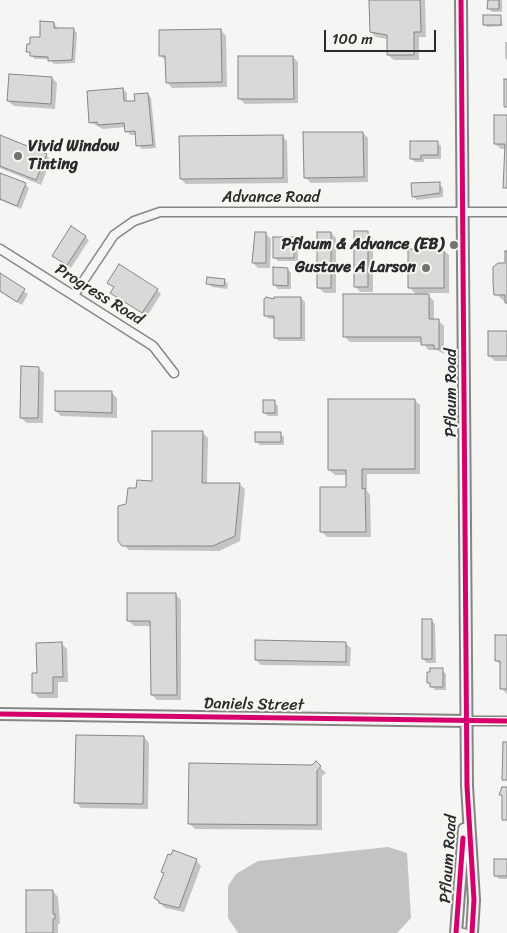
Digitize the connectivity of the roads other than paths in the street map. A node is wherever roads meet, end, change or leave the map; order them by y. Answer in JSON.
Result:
{"nodes":[{"id":1,"x":461,"y":0,"type":"edge"},
{"id":2,"x":463,"y":212,"type":"junction"},
{"id":3,"x":507,"y":212,"type":"edge"},
{"id":4,"x":0,"y":249,"type":"edge"},
{"id":5,"x":74,"y":295,"type":"junction"},
{"id":6,"x":174,"y":373,"type":"dead end"},
{"id":7,"x":0,"y":714,"type":"edge"},
{"id":8,"x":467,"y":721,"type":"junction"},
{"id":9,"x":507,"y":721,"type":"edge"},
{"id":10,"x":467,"y":786,"type":"junction"},
{"id":11,"x":456,"y":933,"type":"edge"},
{"id":12,"x":464,"y":933,"type":"edge"},
{"id":13,"x":472,"y":933,"type":"edge"}],
"edges":[{"from":1,"to":2,"type":"street","name":"Pflaum Road"},
{"from":2,"to":3,"type":"street","name":"Advance Road"},
{"from":2,"to":5,"type":"street","name":"Advance Road"},
{"from":2,"to":8,"type":"street","name":"Pflaum Road"},
{"from":4,"to":5,"type":"street","name":"Progress Road"},
{"from":5,"to":6,"type":"street","name":"Progress Road"},
{"from":7,"to":8,"type":"street","name":"Daniels Street"},
{"from":8,"to":9,"type":"street","name":"Daniels Street"},
{"from":8,"to":10,"type":"street","name":"Pflaum Road"},
{"from":10,"to":11,"type":"street","name":"Pflaum Road"},
{"from":10,"to":13,"type":"street","name":"Pflaum Road"},
{"from":11,"to":12,"type":"street"}]}
